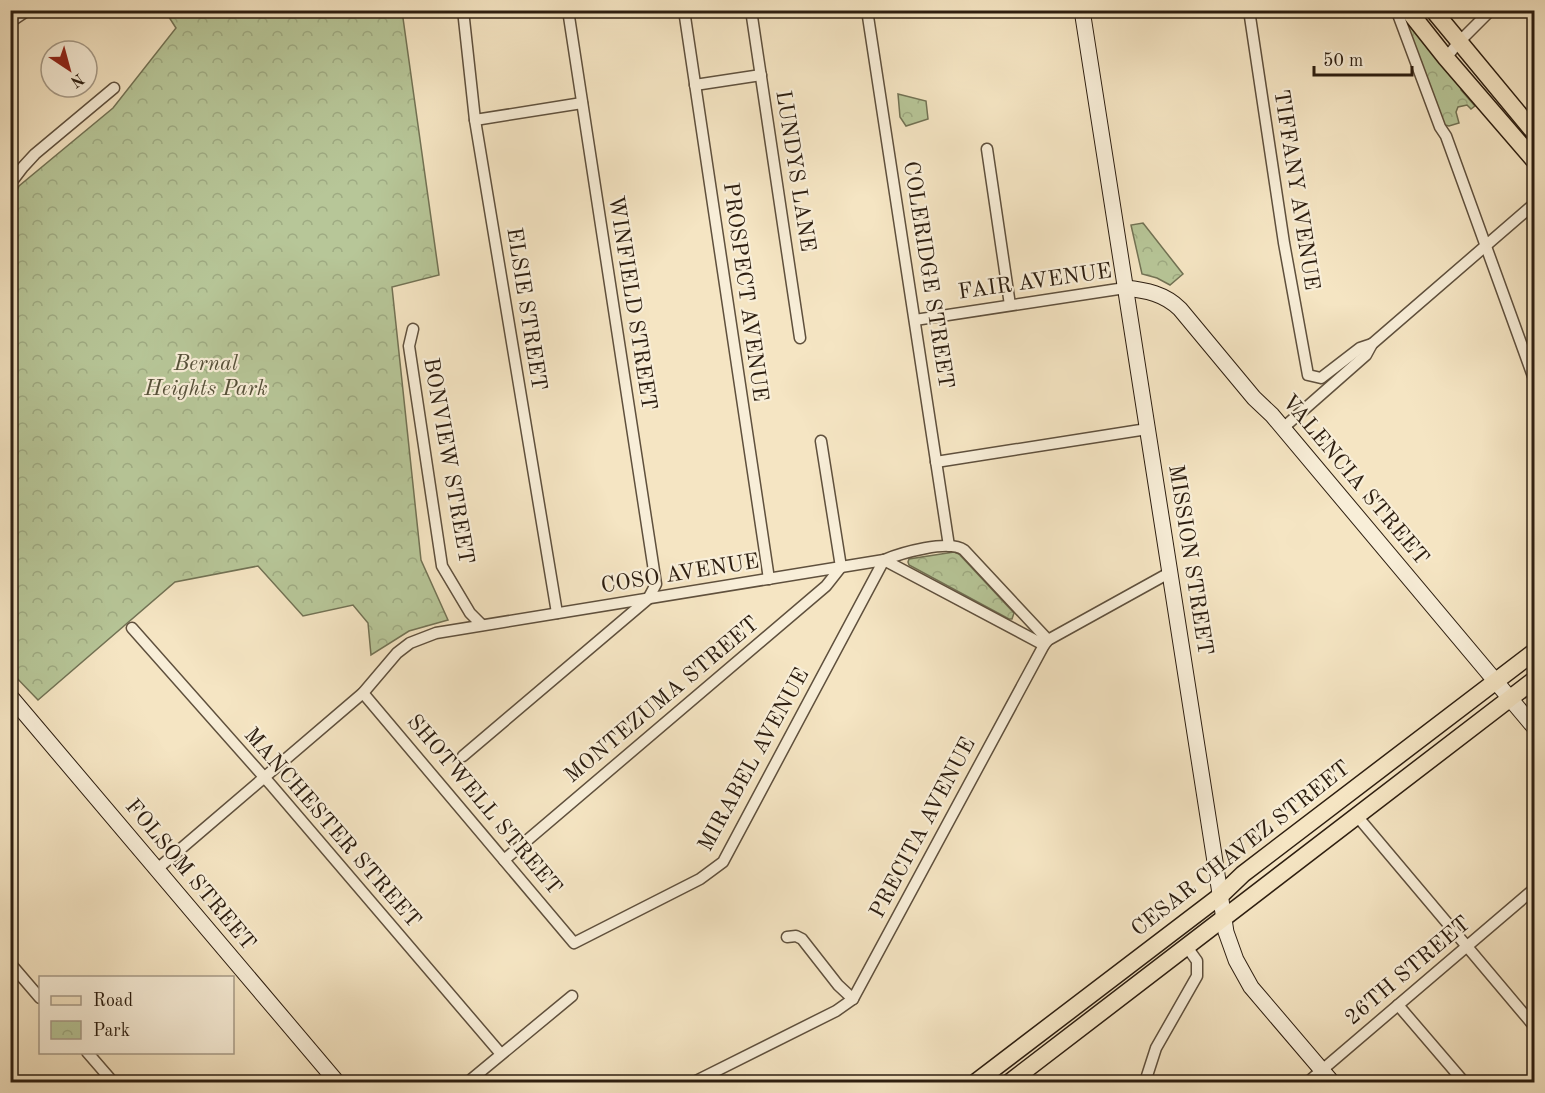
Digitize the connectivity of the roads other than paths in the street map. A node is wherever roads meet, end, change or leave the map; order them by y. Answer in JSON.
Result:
{"nodes":[{"id":1,"x":463,"y":10,"type":"edge"},
{"id":2,"x":568,"y":10,"type":"edge"},
{"id":3,"x":684,"y":10,"type":"edge"},
{"id":4,"x":751,"y":10,"type":"edge"},
{"id":5,"x":867,"y":10,"type":"edge"},
{"id":6,"x":1082,"y":10,"type":"edge"},
{"id":7,"x":1249,"y":10,"type":"edge"},
{"id":8,"x":1433,"y":10,"type":"edge"},
{"id":9,"x":1491,"y":10,"type":"edge"},
{"id":10,"x":27,"y":11,"type":"edge"},
{"id":11,"x":1404,"y":14,"type":"edge"},
{"id":12,"x":10,"y":22,"type":"edge"},
{"id":13,"x":1458,"y":43,"type":"junction"},
{"id":14,"x":1446,"y":58,"type":"junction"},
{"id":15,"x":761,"y":75,"type":"junction"},
{"id":16,"x":695,"y":85,"type":"junction"},
{"id":17,"x":114,"y":88,"type":"dead end"},
{"id":18,"x":582,"y":103,"type":"junction"},
{"id":19,"x":475,"y":120,"type":"junction"},
{"id":20,"x":1534,"y":132,"type":"edge"},
{"id":21,"x":987,"y":149,"type":"dead end"},
{"id":22,"x":1534,"y":160,"type":"edge"},
{"id":23,"x":11,"y":182,"type":"edge"},
{"id":24,"x":1534,"y":204,"type":"edge"},
{"id":25,"x":1486,"y":245,"type":"junction"},
{"id":26,"x":1125,"y":288,"type":"junction"},
{"id":27,"x":1010,"y":305,"type":"junction"},
{"id":28,"x":915,"y":320,"type":"junction"},
{"id":29,"x":413,"y":329,"type":"dead end"},
{"id":30,"x":800,"y":338,"type":"dead end"},
{"id":31,"x":1372,"y":344,"type":"junction"},
{"id":32,"x":1534,"y":379,"type":"edge"},
{"id":33,"x":1283,"y":428,"type":"junction"},
{"id":34,"x":1147,"y":429,"type":"junction"},
{"id":35,"x":821,"y":441,"type":"dead end"},
{"id":36,"x":936,"y":462,"type":"junction"},
{"id":37,"x":949,"y":546,"type":"junction"},
{"id":38,"x":884,"y":560,"type":"junction"},
{"id":39,"x":841,"y":567,"type":"junction"},
{"id":40,"x":1170,"y":573,"type":"junction"},
{"id":41,"x":769,"y":579,"type":"junction"},
{"id":42,"x":648,"y":599,"type":"junction"},
{"id":43,"x":557,"y":613,"type":"junction"},
{"id":44,"x":482,"y":625,"type":"junction"},
{"id":45,"x":132,"y":628,"type":"dead end"},
{"id":46,"x":1046,"y":643,"type":"junction"},
{"id":47,"x":1534,"y":652,"type":"edge"},
{"id":48,"x":1534,"y":680,"type":"edge"},
{"id":49,"x":1495,"y":681,"type":"junction"},
{"id":50,"x":363,"y":693,"type":"junction"},
{"id":51,"x":1510,"y":699,"type":"junction"},
{"id":52,"x":13,"y":704,"type":"edge"},
{"id":53,"x":1534,"y":727,"type":"edge"},
{"id":54,"x":463,"y":756,"type":"dead end"},
{"id":55,"x":264,"y":777,"type":"junction"},
{"id":56,"x":1357,"y":816,"type":"junction"},
{"id":57,"x":504,"y":860,"type":"junction"},
{"id":58,"x":156,"y":870,"type":"junction"},
{"id":59,"x":1534,"y":889,"type":"edge"},
{"id":60,"x":1220,"y":896,"type":"junction"},
{"id":61,"x":1223,"y":919,"type":"junction"},
{"id":62,"x":787,"y":937,"type":"dead end"},
{"id":63,"x":574,"y":943,"type":"joint"},
{"id":64,"x":1468,"y":946,"type":"junction"},
{"id":65,"x":1187,"y":947,"type":"junction"},
{"id":66,"x":10,"y":963,"type":"edge"},
{"id":67,"x":572,"y":996,"type":"dead end"},
{"id":68,"x":39,"y":997,"type":"edge"},
{"id":69,"x":853,"y":999,"type":"junction"},
{"id":70,"x":1398,"y":1005,"type":"junction"},
{"id":71,"x":1534,"y":1026,"type":"edge"},
{"id":72,"x":88,"y":1054,"type":"edge"},
{"id":73,"x":501,"y":1054,"type":"junction"},
{"id":74,"x":1321,"y":1070,"type":"junction"},
{"id":75,"x":112,"y":1083,"type":"edge"},
{"id":76,"x":337,"y":1083,"type":"edge"},
{"id":77,"x":468,"y":1083,"type":"edge"},
{"id":78,"x":694,"y":1083,"type":"edge"},
{"id":79,"x":976,"y":1083,"type":"edge"},
{"id":80,"x":1010,"y":1083,"type":"edge"},
{"id":81,"x":1145,"y":1083,"type":"edge"},
{"id":82,"x":1308,"y":1083,"type":"edge"},
{"id":83,"x":1332,"y":1083,"type":"edge"},
{"id":84,"x":1464,"y":1083,"type":"edge"}],
"edges":[{"from":1,"to":19,"type":"street","name":"ELSIE STREET"},
{"from":2,"to":18,"type":"street","name":"WINFIELD STREET"},
{"from":3,"to":16,"type":"street","name":"PROSPECT AVENUE"},
{"from":4,"to":15,"type":"street","name":"LUNDYS LANE"},
{"from":5,"to":28,"type":"street","name":"COLERIDGE STREET"},
{"from":6,"to":26,"type":"main road","name":"MISSION STREET"},
{"from":7,"to":31,"type":"street","name":"TIFFANY AVENUE"},
{"from":8,"to":13,"type":"main road"},
{"from":9,"to":13,"type":"street"},
{"from":10,"to":12,"type":"street"},
{"from":11,"to":14,"type":"main road"},
{"from":11,"to":25,"type":"street"},
{"from":13,"to":14,"type":"street"},
{"from":13,"to":20,"type":"main road"},
{"from":14,"to":22,"type":"main road"},
{"from":15,"to":16,"type":"street"},
{"from":15,"to":30,"type":"street","name":"LUNDYS LANE"},
{"from":16,"to":41,"type":"street","name":"PROSPECT AVENUE"},
{"from":17,"to":23,"type":"street"},
{"from":18,"to":19,"type":"street"},
{"from":18,"to":42,"type":"street","name":"WINFIELD STREET"},
{"from":19,"to":43,"type":"street","name":"ELSIE STREET"},
{"from":21,"to":27,"type":"street"},
{"from":24,"to":25,"type":"street"},
{"from":25,"to":31,"type":"street"},
{"from":25,"to":32,"type":"street"},
{"from":26,"to":27,"type":"street","name":"FAIR AVENUE"},
{"from":26,"to":33,"type":"main road","name":"VALENCIA STREET"},
{"from":26,"to":34,"type":"main road","name":"MISSION STREET"},
{"from":27,"to":28,"type":"street","name":"FAIR AVENUE"},
{"from":28,"to":36,"type":"street","name":"COLERIDGE STREET"},
{"from":29,"to":44,"type":"street","name":"BONVIEW STREET"},
{"from":31,"to":33,"type":"street"},
{"from":33,"to":49,"type":"main road","name":"VALENCIA STREET"},
{"from":34,"to":36,"type":"street"},
{"from":34,"to":40,"type":"main road","name":"MISSION STREET"},
{"from":35,"to":39,"type":"street"},
{"from":36,"to":37,"type":"street","name":"COLERIDGE STREET"},
{"from":37,"to":38,"type":"street","name":"COSO AVENUE"},
{"from":37,"to":46,"type":"street"},
{"from":38,"to":39,"type":"street","name":"COSO AVENUE"},
{"from":38,"to":46,"type":"street"},
{"from":38,"to":63,"type":"street","name":"MIRABEL AVENUE"},
{"from":39,"to":41,"type":"street","name":"COSO AVENUE"},
{"from":39,"to":57,"type":"street","name":"MONTEZUMA STREET"},
{"from":40,"to":46,"type":"street"},
{"from":40,"to":60,"type":"main road","name":"MISSION STREET"},
{"from":41,"to":42,"type":"street","name":"COSO AVENUE"},
{"from":42,"to":43,"type":"street","name":"COSO AVENUE"},
{"from":42,"to":54,"type":"street"},
{"from":43,"to":44,"type":"street","name":"COSO AVENUE"},
{"from":44,"to":50,"type":"street","name":"COSO AVENUE"},
{"from":45,"to":55,"type":"street","name":"MANCHESTER STREET"},
{"from":46,"to":69,"type":"street","name":"PRECITA AVENUE"},
{"from":47,"to":49,"type":"main road","name":"CESAR CHAVEZ STREET"},
{"from":48,"to":51,"type":"main road","name":"CESAR CHAVEZ STREET"},
{"from":49,"to":51,"type":"main road","name":"VALENCIA STREET"},
{"from":49,"to":60,"type":"main road","name":"CESAR CHAVEZ STREET"},
{"from":50,"to":55,"type":"street","name":"COSO AVENUE"},
{"from":50,"to":57,"type":"street","name":"SHOTWELL STREET"},
{"from":51,"to":53,"type":"main road","name":"VALENCIA STREET"},
{"from":51,"to":56,"type":"main road","name":"CESAR CHAVEZ STREET"},
{"from":52,"to":58,"type":"main road","name":"FOLSOM STREET"},
{"from":55,"to":58,"type":"street","name":"COSO AVENUE"},
{"from":55,"to":73,"type":"street","name":"MANCHESTER STREET"},
{"from":56,"to":61,"type":"main road","name":"CESAR CHAVEZ STREET"},
{"from":56,"to":64,"type":"street"},
{"from":57,"to":63,"type":"street","name":"SHOTWELL STREET"},
{"from":58,"to":76,"type":"main road","name":"FOLSOM STREET"},
{"from":59,"to":64,"type":"street","name":"26TH STREET"},
{"from":60,"to":61,"type":"main road","name":"MISSION STREET"},
{"from":60,"to":79,"type":"main road","name":"CESAR CHAVEZ STREET"},
{"from":61,"to":65,"type":"main road","name":"CESAR CHAVEZ STREET"},
{"from":61,"to":74,"type":"main road","name":"MISSION STREET"},
{"from":62,"to":69,"type":"street"},
{"from":64,"to":70,"type":"street","name":"26TH STREET"},
{"from":64,"to":71,"type":"street"},
{"from":65,"to":80,"type":"main road","name":"CESAR CHAVEZ STREET"},
{"from":65,"to":81,"type":"street"},
{"from":66,"to":68,"type":"street"},
{"from":67,"to":73,"type":"street"},
{"from":69,"to":78,"type":"street","name":"PRECITA AVENUE"},
{"from":70,"to":74,"type":"street","name":"26TH STREET"},
{"from":70,"to":84,"type":"street"},
{"from":72,"to":75,"type":"street"},
{"from":73,"to":77,"type":"street"},
{"from":74,"to":82,"type":"street","name":"26TH STREET"},
{"from":74,"to":83,"type":"main road","name":"MISSION STREET"}]}
